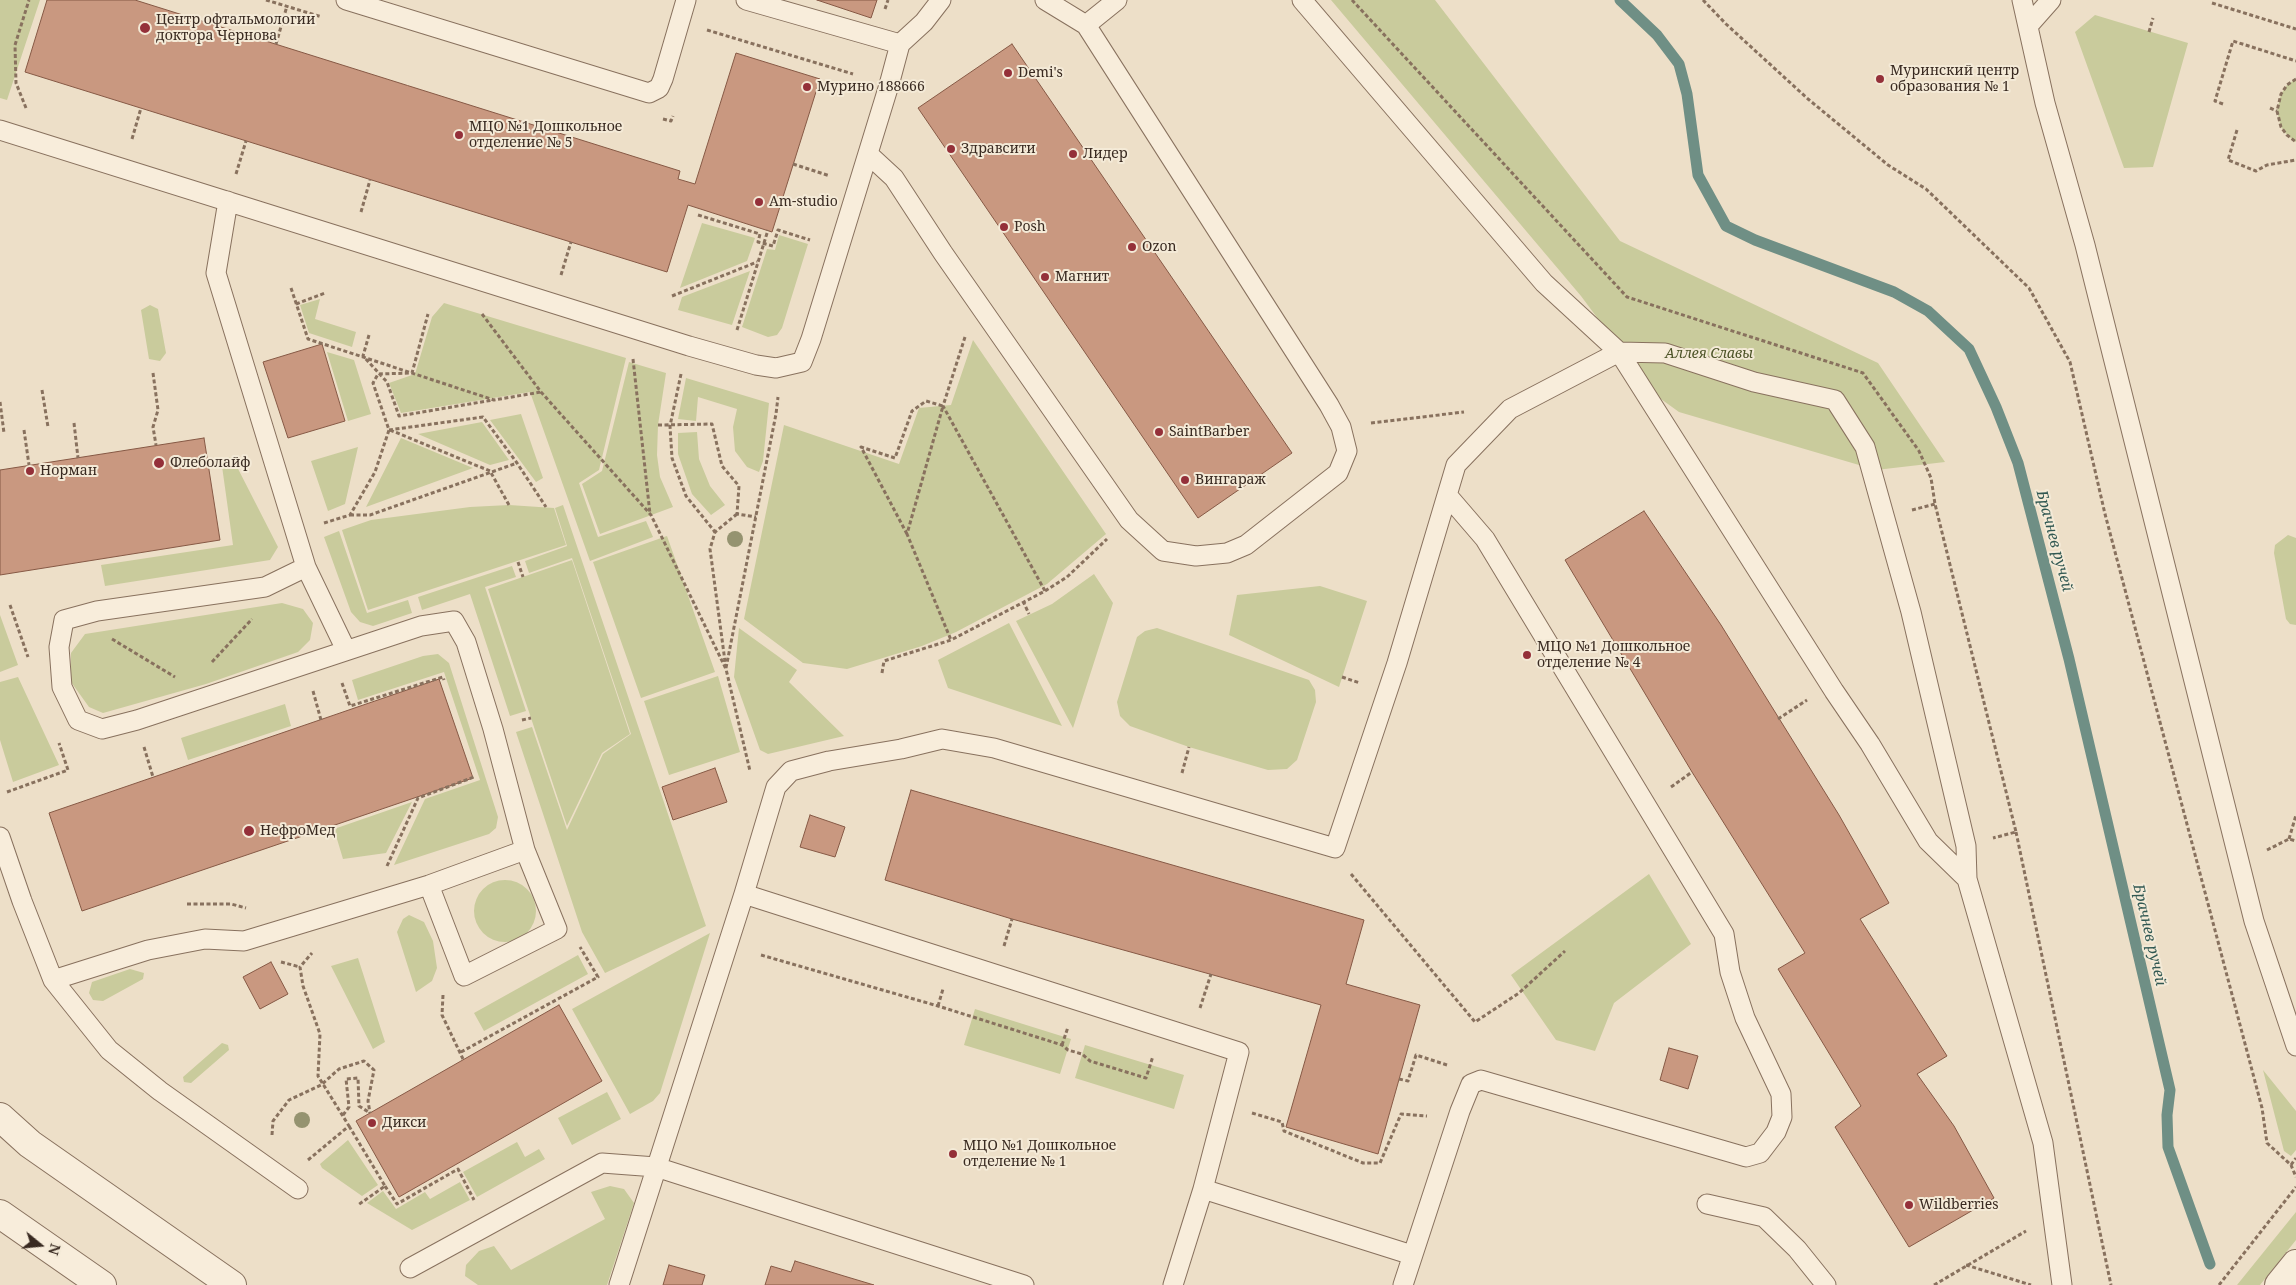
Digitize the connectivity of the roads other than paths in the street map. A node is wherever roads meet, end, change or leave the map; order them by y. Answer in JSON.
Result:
{"nodes":[{"id":1,"x":346,"y":0,"type":"edge"},
{"id":2,"x":686,"y":0,"type":"edge"},
{"id":3,"x":746,"y":0,"type":"edge"},
{"id":4,"x":941,"y":0,"type":"edge"},
{"id":5,"x":1044,"y":0,"type":"edge"},
{"id":6,"x":1117,"y":0,"type":"edge"},
{"id":7,"x":1302,"y":0,"type":"edge"},
{"id":8,"x":2022,"y":0,"type":"edge"},
{"id":9,"x":2051,"y":0,"type":"edge"},
{"id":10,"x":1086,"y":25,"type":"junction"},
{"id":11,"x":2028,"y":26,"type":"junction"},
{"id":12,"x":900,"y":44,"type":"junction"},
{"id":13,"x":0,"y":130,"type":"edge"},
{"id":14,"x":868,"y":154,"type":"junction"},
{"id":15,"x":228,"y":201,"type":"junction"},
{"id":16,"x":1619,"y":352,"type":"junction"},
{"id":17,"x":1448,"y":496,"type":"junction"},
{"id":18,"x":306,"y":567,"type":"junction"},
{"id":19,"x":346,"y":650,"type":"junction"},
{"id":20,"x":0,"y":837,"type":"edge"},
{"id":21,"x":525,"y":850,"type":"junction"},
{"id":22,"x":1967,"y":879,"type":"junction"},
{"id":23,"x":429,"y":885,"type":"junction"},
{"id":24,"x":744,"y":894,"type":"junction"},
{"id":25,"x":53,"y":980,"type":"junction"},
{"id":26,"x":2296,"y":1046,"type":"edge"},
{"id":27,"x":0,"y":1117,"type":"edge"},
{"id":28,"x":656,"y":1167,"type":"junction"},
{"id":29,"x":1202,"y":1188,"type":"junction"},
{"id":30,"x":298,"y":1189,"type":"dead end"},
{"id":31,"x":1706,"y":1204,"type":"dead end"},
{"id":32,"x":0,"y":1214,"type":"edge"},
{"id":33,"x":1412,"y":1255,"type":"junction"},
{"id":34,"x":2296,"y":1264,"type":"edge"},
{"id":35,"x":410,"y":1268,"type":"dead end"},
{"id":36,"x":102,"y":1285,"type":"edge"},
{"id":37,"x":232,"y":1285,"type":"edge"},
{"id":38,"x":619,"y":1285,"type":"edge"},
{"id":39,"x":1024,"y":1285,"type":"edge"},
{"id":40,"x":1173,"y":1285,"type":"edge"},
{"id":41,"x":1403,"y":1285,"type":"edge"},
{"id":42,"x":1826,"y":1285,"type":"edge"},
{"id":43,"x":2062,"y":1285,"type":"edge"},
{"id":44,"x":2279,"y":1285,"type":"edge"}],
"edges":[{"from":1,"to":2,"type":"lane"},
{"from":3,"to":12,"type":"lane"},
{"from":4,"to":12,"type":"lane"},
{"from":5,"to":10,"type":"lane"},
{"from":6,"to":10,"type":"lane"},
{"from":7,"to":16,"type":"lane"},
{"from":8,"to":11,"type":"lane"},
{"from":9,"to":11,"type":"lane"},
{"from":10,"to":14,"type":"lane"},
{"from":11,"to":26,"type":"lane"},
{"from":12,"to":14,"type":"lane"},
{"from":13,"to":15,"type":"lane"},
{"from":14,"to":15,"type":"lane"},
{"from":15,"to":18,"type":"lane"},
{"from":16,"to":17,"type":"lane"},
{"from":16,"to":22,"type":"lane"},
{"from":16,"to":22,"type":"lane"},
{"from":17,"to":24,"type":"lane"},
{"from":17,"to":33,"type":"lane"},
{"from":18,"to":19,"type":"lane"},
{"from":18,"to":19,"type":"lane"},
{"from":19,"to":21,"type":"lane"},
{"from":20,"to":25,"type":"lane"},
{"from":21,"to":23,"type":"lane"},
{"from":21,"to":23,"type":"lane"},
{"from":22,"to":43,"type":"lane"},
{"from":23,"to":25,"type":"lane"},
{"from":24,"to":28,"type":"lane"},
{"from":24,"to":29,"type":"lane"},
{"from":25,"to":30,"type":"lane"},
{"from":27,"to":37,"type":"street"},
{"from":28,"to":35,"type":"lane"},
{"from":28,"to":38,"type":"lane"},
{"from":28,"to":39,"type":"lane"},
{"from":29,"to":33,"type":"lane"},
{"from":29,"to":40,"type":"lane"},
{"from":31,"to":42,"type":"lane"},
{"from":32,"to":36,"type":"street"},
{"from":33,"to":41,"type":"lane"},
{"from":34,"to":44,"type":"street"}]}
